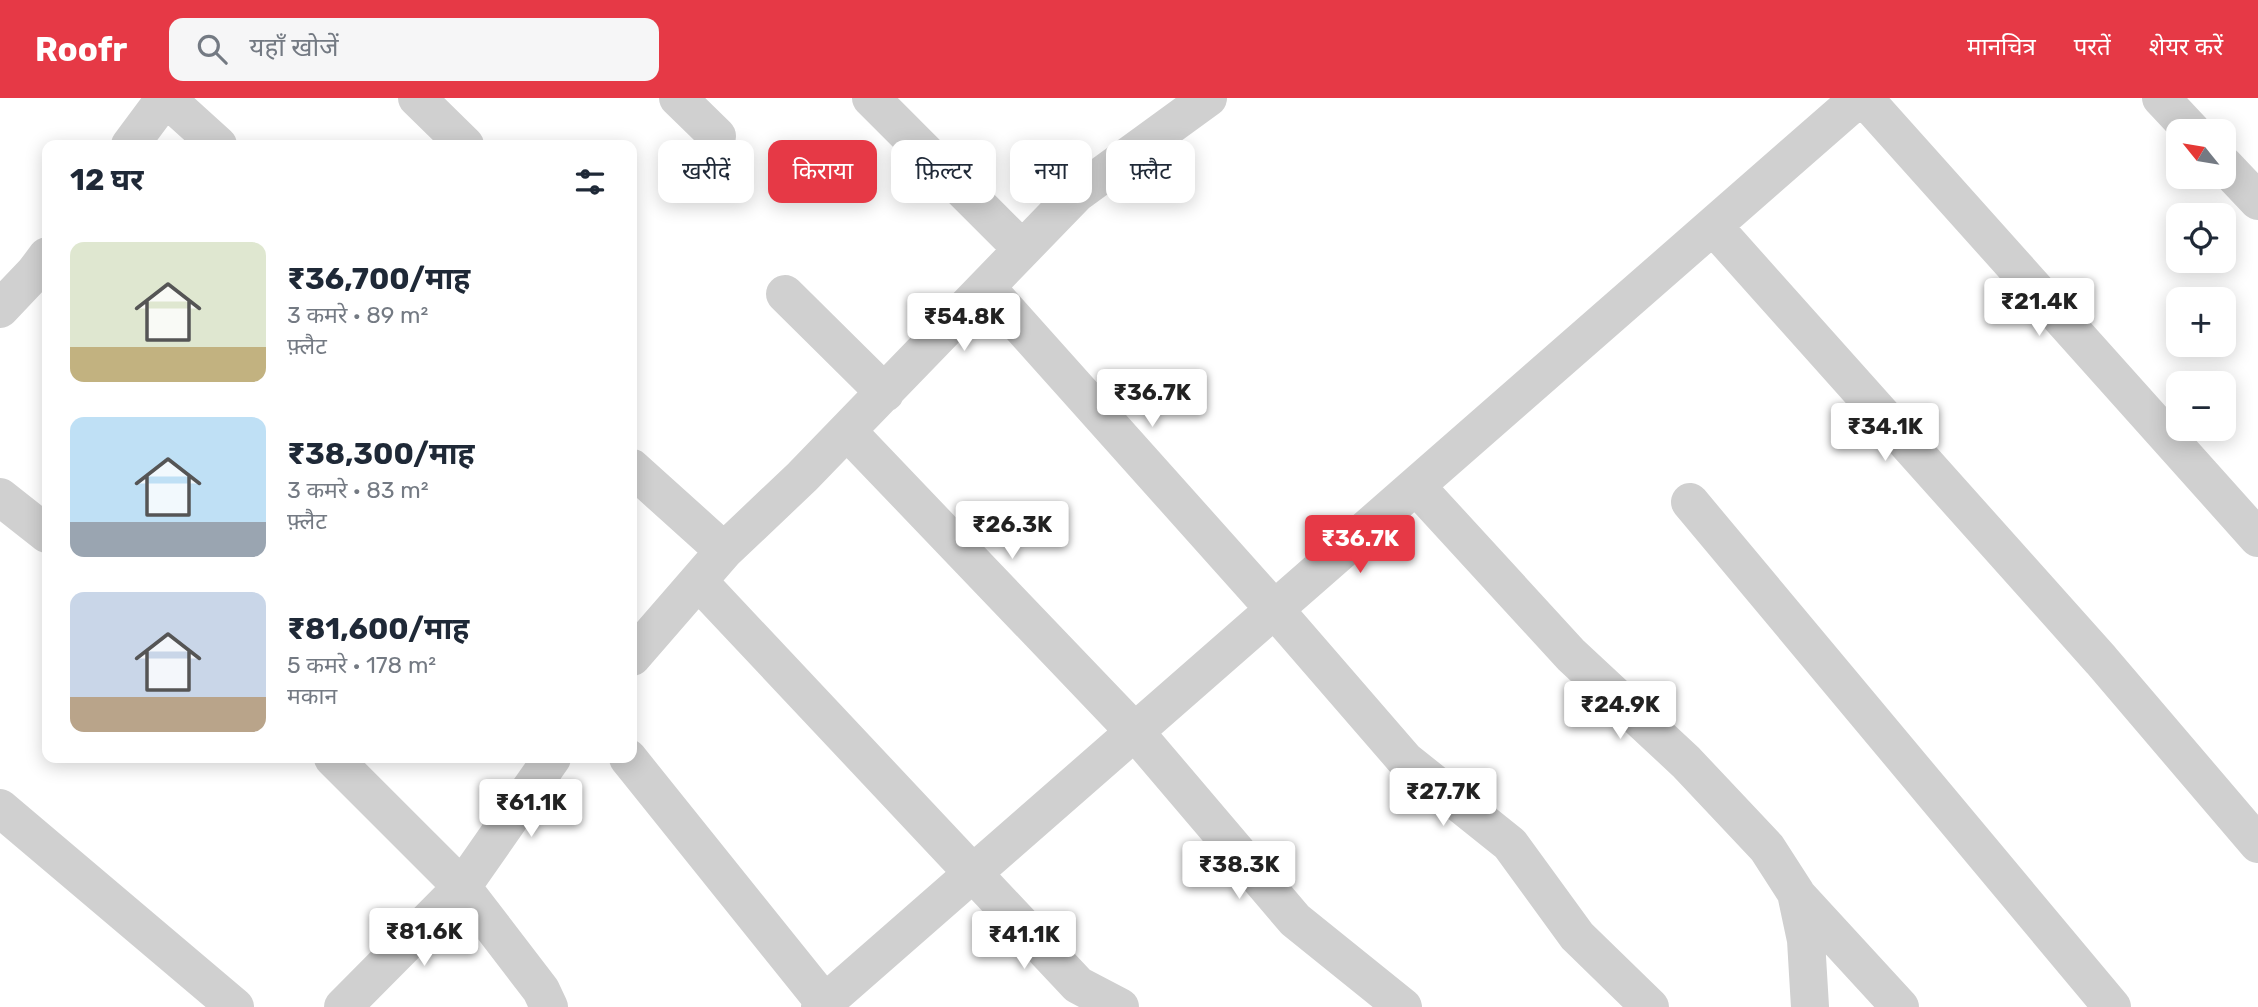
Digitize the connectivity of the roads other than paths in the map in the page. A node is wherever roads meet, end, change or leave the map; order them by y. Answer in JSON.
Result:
{"nodes":[{"id":1,"x":165,"y":98,"type":"edge"},
{"id":2,"x":417,"y":98,"type":"edge"},
{"id":3,"x":678,"y":98,"type":"edge"},
{"id":4,"x":871,"y":98,"type":"edge"},
{"id":5,"x":1862,"y":98,"type":"edge"},
{"id":6,"x":2161,"y":98,"type":"edge"},
{"id":7,"x":1203,"y":99,"type":"edge"},
{"id":8,"x":2181,"y":119,"type":"edge"},
{"id":9,"x":717,"y":135,"type":"dead end"},
{"id":10,"x":134,"y":140,"type":"edge"},
{"id":11,"x":212,"y":140,"type":"edge"},
{"id":12,"x":460,"y":140,"type":"edge"},
{"id":13,"x":2236,"y":178,"type":"edge"},
{"id":14,"x":2258,"y":201,"type":"edge"},
{"id":15,"x":1713,"y":226,"type":"junction"},
{"id":16,"x":1022,"y":249,"type":"junction"},
{"id":17,"x":42,"y":271,"type":"edge"},
{"id":18,"x":986,"y":287,"type":"junction"},
{"id":19,"x":785,"y":294,"type":"dead end"},
{"id":20,"x":0,"y":309,"type":"edge"},
{"id":21,"x":885,"y":393,"type":"junction"},
{"id":22,"x":847,"y":432,"type":"junction"},
{"id":23,"x":637,"y":473,"type":"edge"},
{"id":24,"x":1416,"y":486,"type":"junction"},
{"id":25,"x":0,"y":497,"type":"edge"},
{"id":26,"x":1690,"y":502,"type":"dead end"},
{"id":27,"x":42,"y":530,"type":"edge"},
{"id":28,"x":2258,"y":538,"type":"edge"},
{"id":29,"x":724,"y":551,"type":"junction"},
{"id":30,"x":699,"y":582,"type":"junction"},
{"id":31,"x":1275,"y":610,"type":"junction"},
{"id":32,"x":637,"y":651,"type":"edge"},
{"id":33,"x":1135,"y":732,"type":"junction"},
{"id":34,"x":338,"y":763,"type":"edge"},
{"id":35,"x":549,"y":763,"type":"edge"},
{"id":36,"x":632,"y":763,"type":"edge"},
{"id":37,"x":0,"y":808,"type":"edge"},
{"id":38,"x":2258,"y":844,"type":"edge"},
{"id":39,"x":973,"y":874,"type":"junction"},
{"id":40,"x":462,"y":887,"type":"junction"},
{"id":41,"x":1796,"y":893,"type":"junction"},
{"id":42,"x":824,"y":1006,"type":"edge"},
{"id":43,"x":235,"y":1007,"type":"edge"},
{"id":44,"x":343,"y":1007,"type":"edge"},
{"id":45,"x":549,"y":1007,"type":"edge"},
{"id":46,"x":1120,"y":1007,"type":"edge"},
{"id":47,"x":1404,"y":1007,"type":"edge"},
{"id":48,"x":1650,"y":1007,"type":"edge"},
{"id":49,"x":1810,"y":1007,"type":"edge"},
{"id":50,"x":1900,"y":1007,"type":"edge"},
{"id":51,"x":2112,"y":1007,"type":"edge"}],
"edges":[{"from":1,"to":10,"type":"street"},
{"from":1,"to":11,"type":"street"},
{"from":2,"to":12,"type":"street"},
{"from":3,"to":9,"type":"street"},
{"from":4,"to":16,"type":"street"},
{"from":5,"to":15,"type":"street"},
{"from":5,"to":28,"type":"street"},
{"from":6,"to":8,"type":"street"},
{"from":7,"to":16,"type":"street"},
{"from":13,"to":14,"type":"street"},
{"from":15,"to":24,"type":"street"},
{"from":15,"to":38,"type":"street"},
{"from":16,"to":18,"type":"street"},
{"from":17,"to":20,"type":"street"},
{"from":18,"to":21,"type":"street"},
{"from":18,"to":31,"type":"street"},
{"from":19,"to":21,"type":"street"},
{"from":21,"to":22,"type":"street"},
{"from":22,"to":29,"type":"street"},
{"from":22,"to":33,"type":"street"},
{"from":23,"to":29,"type":"street"},
{"from":24,"to":31,"type":"street"},
{"from":24,"to":41,"type":"street"},
{"from":25,"to":27,"type":"street"},
{"from":26,"to":51,"type":"street"},
{"from":29,"to":30,"type":"street"},
{"from":30,"to":32,"type":"street"},
{"from":30,"to":39,"type":"street"},
{"from":31,"to":33,"type":"street"},
{"from":31,"to":48,"type":"street"},
{"from":33,"to":39,"type":"street"},
{"from":33,"to":47,"type":"street"},
{"from":34,"to":40,"type":"street"},
{"from":35,"to":40,"type":"street"},
{"from":36,"to":42,"type":"street"},
{"from":37,"to":43,"type":"street"},
{"from":39,"to":42,"type":"street"},
{"from":39,"to":46,"type":"street"},
{"from":40,"to":44,"type":"street"},
{"from":40,"to":45,"type":"street"},
{"from":41,"to":49,"type":"street"},
{"from":41,"to":50,"type":"street"}]}
